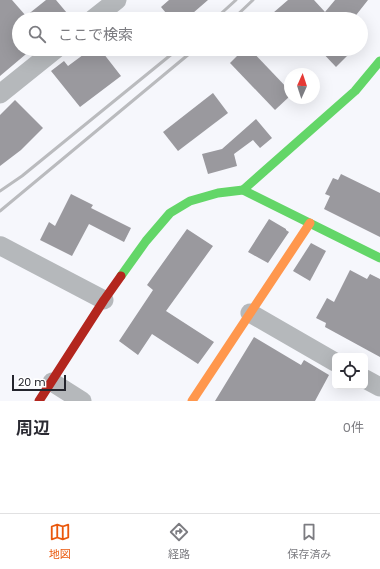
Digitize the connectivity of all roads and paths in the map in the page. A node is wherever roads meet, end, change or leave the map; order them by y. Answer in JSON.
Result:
{"nodes":[{"id":1,"x":117,"y":0,"type":"edge"},
{"id":2,"x":102,"y":12,"type":"edge"},
{"id":3,"x":47,"y":56,"type":"edge"},
{"id":4,"x":380,"y":61,"type":"edge"},
{"id":5,"x":0,"y":94,"type":"edge"},
{"id":6,"x":243,"y":190,"type":"junction"},
{"id":7,"x":310,"y":223,"type":"junction"},
{"id":8,"x":0,"y":247,"type":"edge"},
{"id":9,"x":380,"y":258,"type":"edge"},
{"id":10,"x":104,"y":300,"type":"junction"},
{"id":11,"x":250,"y":313,"type":"junction"},
{"id":12,"x":332,"y":360,"type":"edge"},
{"id":13,"x":368,"y":381,"type":"edge"},
{"id":14,"x":52,"y":382,"type":"junction"},
{"id":15,"x":380,"y":387,"type":"edge"},
{"id":16,"x":39,"y":401,"type":"edge"},
{"id":17,"x":82,"y":401,"type":"edge"},
{"id":18,"x":193,"y":401,"type":"edge"}],
"edges":[{"from":1,"to":2,"type":"street"},
{"from":3,"to":5,"type":"street"},
{"from":4,"to":6,"type":"street"},
{"from":6,"to":7,"type":"street"},
{"from":6,"to":10,"type":"street"},
{"from":7,"to":9,"type":"street"},
{"from":7,"to":11,"type":"street"},
{"from":8,"to":10,"type":"street"},
{"from":10,"to":14,"type":"street"},
{"from":11,"to":12,"type":"street"},
{"from":11,"to":18,"type":"street"},
{"from":13,"to":15,"type":"street"},
{"from":14,"to":16,"type":"street"},
{"from":14,"to":17,"type":"street"}]}
